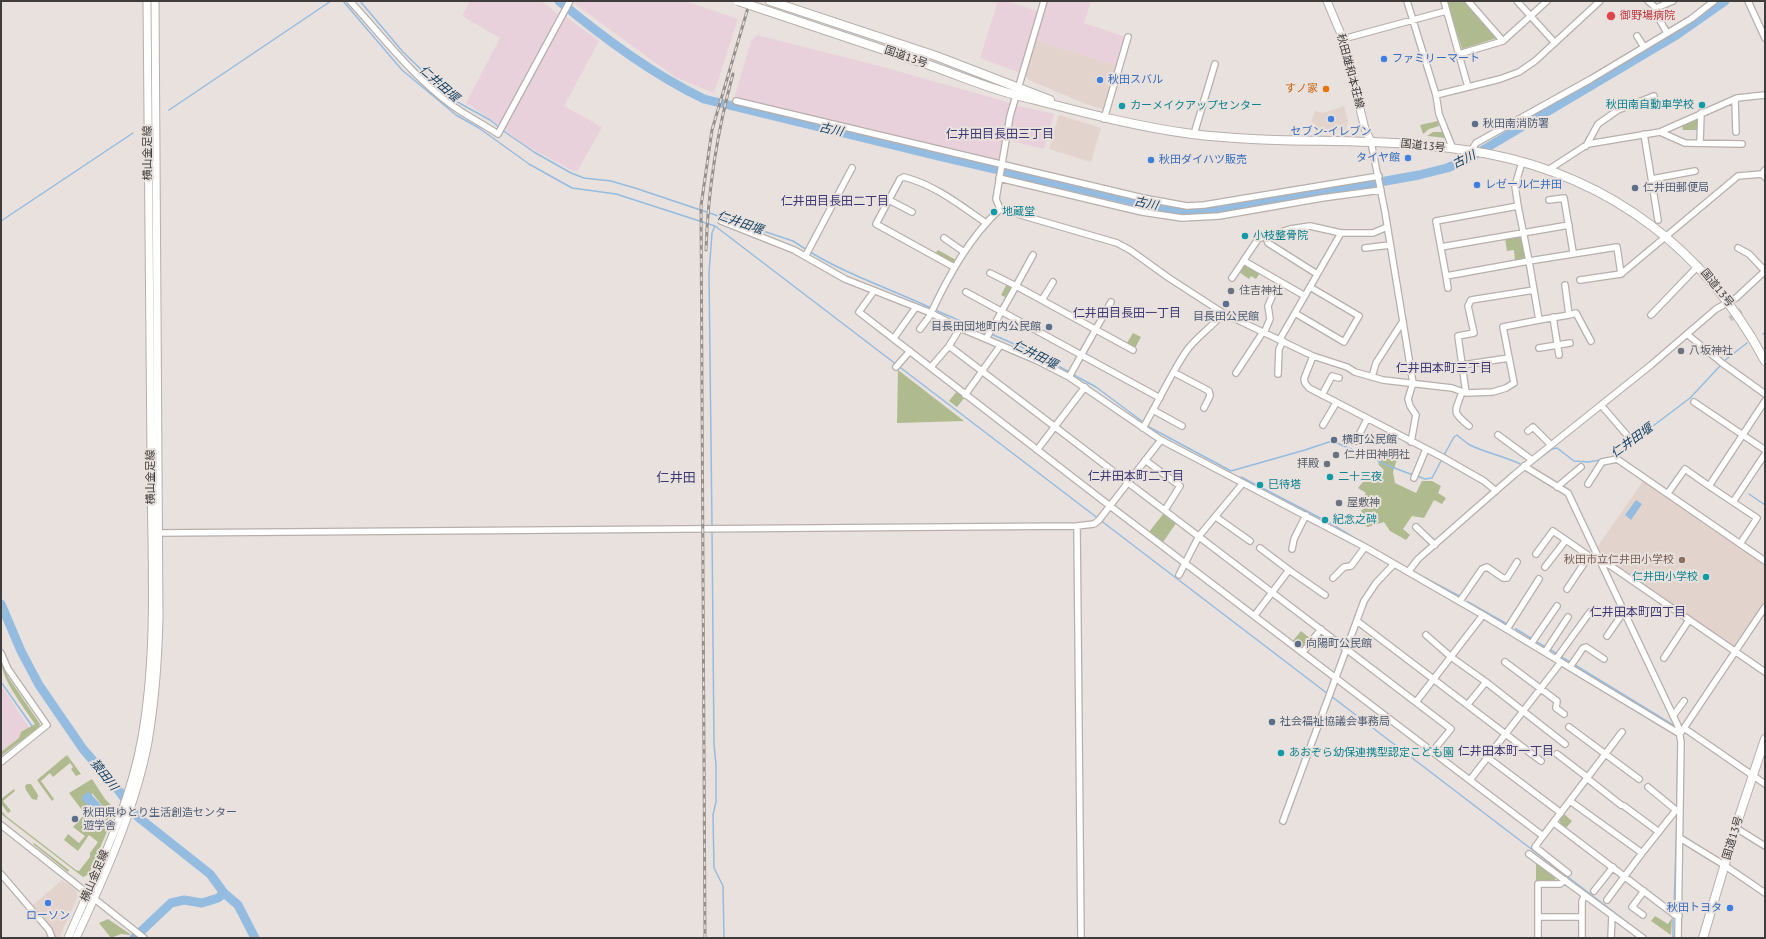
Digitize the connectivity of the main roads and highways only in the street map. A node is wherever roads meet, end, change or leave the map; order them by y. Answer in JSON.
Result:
{"nodes":[{"id":1,"x":147,"y":1,"type":"edge"},
{"id":2,"x":155,"y":1,"type":"edge"},
{"id":3,"x":738,"y":1,"type":"edge"},
{"id":4,"x":770,"y":1,"type":"edge"},
{"id":5,"x":1327,"y":1,"type":"edge"},
{"id":6,"x":1075,"y":110,"type":"junction"},
{"id":7,"x":1371,"y":142,"type":"junction"},
{"id":8,"x":1765,"y":360,"type":"edge"},
{"id":9,"x":1765,"y":739,"type":"edge"},
{"id":10,"x":130,"y":797,"type":"junction"},
{"id":11,"x":91,"y":895,"type":"junction"},
{"id":12,"x":68,"y":938,"type":"edge"},
{"id":13,"x":76,"y":938,"type":"edge"},
{"id":14,"x":1703,"y":938,"type":"edge"}],
"edges":[{"from":1,"to":10,"type":"main road","name":"横山金足線"},
{"from":2,"to":10,"type":"main road","name":"横山金足線"},
{"from":3,"to":6,"type":"highway","name":"国道13号","bridge":true},
{"from":4,"to":6,"type":"highway","name":"国道13号"},
{"from":5,"to":7,"type":"main road","name":"秋田雄和本荘線"},
{"from":6,"to":7,"type":"highway","name":"国道13号"},
{"from":7,"to":8,"type":"highway","name":"国道13号"},
{"from":9,"to":14,"type":"highway","name":"国道13号"},
{"from":10,"to":11,"type":"main road","name":"横山金足線"},
{"from":11,"to":12,"type":"main road","name":"横山金足線"},
{"from":11,"to":13,"type":"main road","name":"横山金足線"}]}
